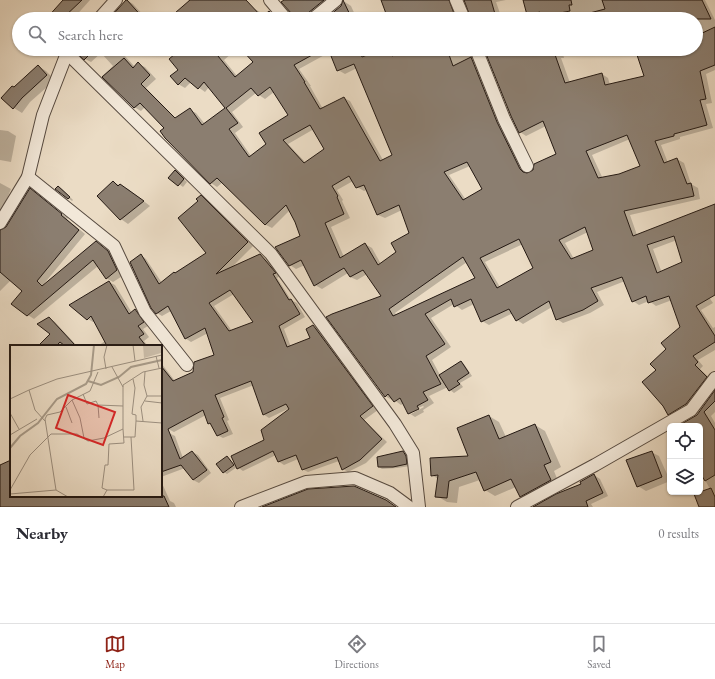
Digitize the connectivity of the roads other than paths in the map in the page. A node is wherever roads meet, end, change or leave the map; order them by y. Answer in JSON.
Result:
{"nodes":[{"id":1,"x":116,"y":0,"type":"edge"},
{"id":2,"x":270,"y":0,"type":"edge"},
{"id":3,"x":336,"y":0,"type":"edge"},
{"id":4,"x":456,"y":0,"type":"edge"},
{"id":5,"x":105,"y":12,"type":"edge"},
{"id":6,"x":280,"y":12,"type":"edge"},
{"id":7,"x":321,"y":12,"type":"edge"},
{"id":8,"x":461,"y":12,"type":"edge"},
{"id":9,"x":67,"y":56,"type":"edge"},
{"id":10,"x":74,"y":56,"type":"edge"},
{"id":11,"x":479,"y":56,"type":"edge"},
{"id":12,"x":527,"y":166,"type":"dead end"},
{"id":13,"x":28,"y":177,"type":"junction"},
{"id":14,"x":0,"y":223,"type":"edge"},
{"id":15,"x":186,"y":365,"type":"dead end"},
{"id":16,"x":715,"y":378,"type":"edge"},
{"id":17,"x":241,"y":507,"type":"edge"},
{"id":18,"x":410,"y":507,"type":"edge"},
{"id":19,"x":419,"y":507,"type":"edge"},
{"id":20,"x":517,"y":507,"type":"edge"}],
"edges":[{"from":1,"to":5,"type":"street"},
{"from":2,"to":6,"type":"street"},
{"from":3,"to":7,"type":"street"},
{"from":4,"to":8,"type":"street"},
{"from":9,"to":13,"type":"street"},
{"from":10,"to":19,"type":"street"},
{"from":11,"to":12,"type":"street"},
{"from":13,"to":14,"type":"street"},
{"from":13,"to":15,"type":"street"},
{"from":16,"to":20,"type":"street"},
{"from":17,"to":18,"type":"street"}]}
